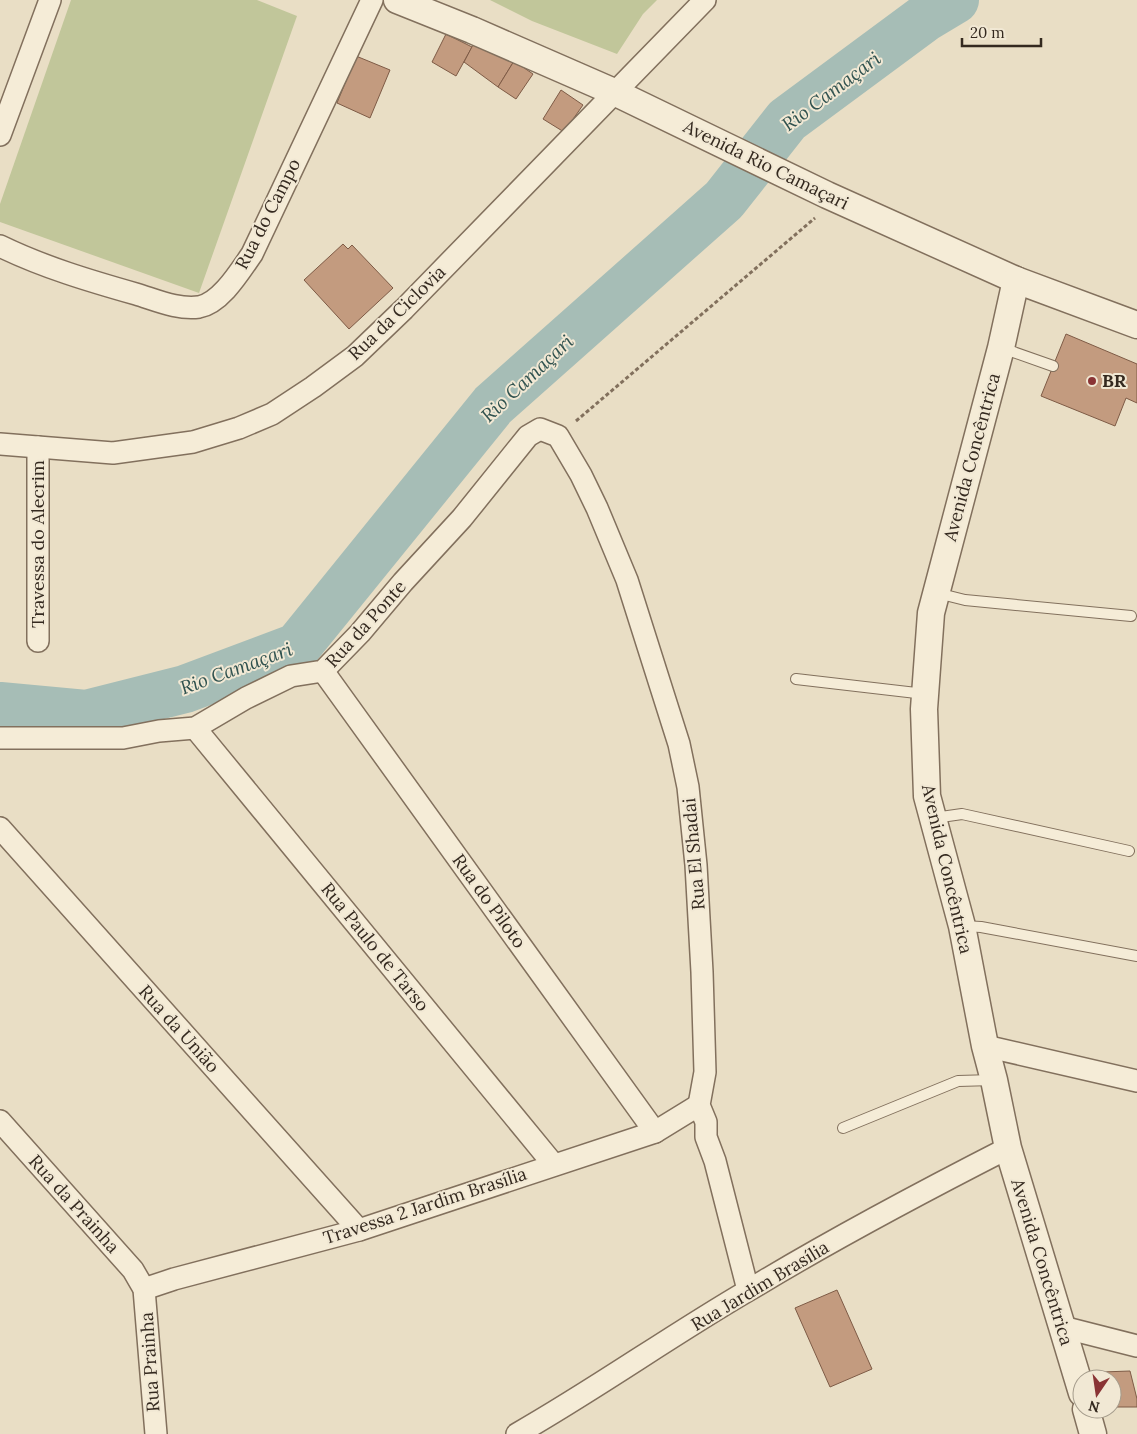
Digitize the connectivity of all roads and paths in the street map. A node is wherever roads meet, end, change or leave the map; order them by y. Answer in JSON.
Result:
{"nodes":[{"id":1,"x":50,"y":0,"type":"edge"},
{"id":2,"x":372,"y":0,"type":"edge"},
{"id":3,"x":398,"y":0,"type":"edge"},
{"id":4,"x":451,"y":0,"type":"edge"},
{"id":5,"x":705,"y":0,"type":"edge"},
{"id":6,"x":472,"y":30,"type":"junction"},
{"id":7,"x":614,"y":92,"type":"junction"},
{"id":8,"x":0,"y":135,"type":"edge"},
{"id":9,"x":832,"y":198,"type":"junction"},
{"id":10,"x":0,"y":246,"type":"edge"},
{"id":11,"x":1016,"y":280,"type":"junction"},
{"id":12,"x":1137,"y":325,"type":"edge"},
{"id":13,"x":1001,"y":348,"type":"junction"},
{"id":14,"x":1053,"y":366,"type":"dead end"},
{"id":15,"x":558,"y":436,"type":"junction"},
{"id":16,"x":0,"y":444,"type":"edge"},
{"id":17,"x":38,"y":447,"type":"junction"},
{"id":18,"x":937,"y":593,"type":"junction"},
{"id":19,"x":1131,"y":616,"type":"dead end"},
{"id":20,"x":38,"y":641,"type":"dead end"},
{"id":21,"x":322,"y":671,"type":"junction"},
{"id":22,"x":796,"y":678,"type":"dead end"},
{"id":23,"x":926,"y":694,"type":"junction"},
{"id":24,"x":196,"y":728,"type":"junction"},
{"id":25,"x":0,"y":738,"type":"edge"},
{"id":26,"x":933,"y":818,"type":"junction"},
{"id":27,"x":0,"y":828,"type":"edge"},
{"id":28,"x":1129,"y":851,"type":"dead end"},
{"id":29,"x":962,"y":926,"type":"junction"},
{"id":30,"x":1137,"y":956,"type":"edge"},
{"id":31,"x":985,"y":1046,"type":"junction"},
{"id":32,"x":994,"y":1080,"type":"junction"},
{"id":33,"x":1137,"y":1081,"type":"edge"},
{"id":34,"x":699,"y":1105,"type":"junction"},
{"id":35,"x":0,"y":1120,"type":"edge"},
{"id":36,"x":843,"y":1128,"type":"dead end"},
{"id":37,"x":655,"y":1132,"type":"junction"},
{"id":38,"x":1008,"y":1148,"type":"junction"},
{"id":39,"x":554,"y":1165,"type":"junction"},
{"id":40,"x":359,"y":1230,"type":"junction"},
{"id":41,"x":144,"y":1289,"type":"junction"},
{"id":42,"x":748,"y":1290,"type":"junction"},
{"id":43,"x":1062,"y":1327,"type":"junction"},
{"id":44,"x":1137,"y":1346,"type":"edge"},
{"id":45,"x":1075,"y":1369,"type":"edge"},
{"id":46,"x":1089,"y":1419,"type":"edge"},
{"id":47,"x":521,"y":1433,"type":"edge"},
{"id":48,"x":156,"y":1434,"type":"edge"},
{"id":49,"x":1093,"y":1434,"type":"edge"}],
"edges":[{"from":1,"to":8,"type":"street"},
{"from":2,"to":10,"type":"street","name":"Rua do Campo"},
{"from":3,"to":6,"type":"street","name":"Avenida Rio Camaçari"},
{"from":4,"to":6,"type":"street"},
{"from":5,"to":7,"type":"street","name":"Rua da Ciclovia"},
{"from":6,"to":7,"type":"street","name":"Avenida Rio Camaçari"},
{"from":7,"to":9,"type":"street","name":"Avenida Rio Camaçari"},
{"from":7,"to":17,"type":"street","name":"Rua da Ciclovia"},
{"from":9,"to":11,"type":"street","name":"Avenida Rio Camaçari"},
{"from":9,"to":15,"type":"path"},
{"from":11,"to":12,"type":"street","name":"Avenida Rio Camaçari"},
{"from":11,"to":13,"type":"street","name":"Avenida Concêntrica"},
{"from":13,"to":14,"type":"lane"},
{"from":13,"to":18,"type":"street","name":"Avenida Concêntrica"},
{"from":15,"to":21,"type":"street","name":"Rua da Ponte"},
{"from":15,"to":34,"type":"street","name":"Rua El Shadai"},
{"from":16,"to":17,"type":"street","name":"Rua da Ciclovia"},
{"from":17,"to":20,"type":"street","name":"Travessa do Alecrim"},
{"from":18,"to":19,"type":"lane"},
{"from":18,"to":23,"type":"street","name":"Avenida Concêntrica"},
{"from":21,"to":24,"type":"street","name":"Rua da Ponte"},
{"from":21,"to":37,"type":"street","name":"Rua do Piloto"},
{"from":22,"to":23,"type":"lane"},
{"from":23,"to":26,"type":"street","name":"Avenida Concêntrica"},
{"from":24,"to":25,"type":"street","name":"Rua da Ponte"},
{"from":24,"to":39,"type":"street","name":"Rua Paulo de Tarso"},
{"from":26,"to":28,"type":"lane"},
{"from":26,"to":29,"type":"street","name":"Avenida Concêntrica"},
{"from":27,"to":40,"type":"street","name":"Rua da União"},
{"from":29,"to":30,"type":"lane"},
{"from":29,"to":31,"type":"street","name":"Avenida Concêntrica"},
{"from":31,"to":32,"type":"street","name":"Avenida Concêntrica"},
{"from":31,"to":33,"type":"street"},
{"from":32,"to":36,"type":"lane"},
{"from":32,"to":38,"type":"street","name":"Avenida Concêntrica"},
{"from":34,"to":37,"type":"street","name":"Travessa 2 Jardim Brasília"},
{"from":34,"to":42,"type":"street","name":"Rua El Shadai"},
{"from":35,"to":41,"type":"street","name":"Rua da Prainha"},
{"from":37,"to":39,"type":"street","name":"Travessa 2 Jardim Brasília"},
{"from":38,"to":42,"type":"street","name":"Rua Jardim Brasília"},
{"from":38,"to":43,"type":"street","name":"Avenida Concêntrica"},
{"from":39,"to":40,"type":"street","name":"Travessa 2 Jardim Brasília"},
{"from":40,"to":41,"type":"street","name":"Travessa 2 Jardim Brasília"},
{"from":41,"to":48,"type":"street","name":"Rua Prainha"},
{"from":42,"to":47,"type":"street","name":"Rua Jardim Brasília"},
{"from":43,"to":44,"type":"street"},
{"from":43,"to":45,"type":"street","name":"Avenida Concêntrica"},
{"from":46,"to":49,"type":"street"}]}
